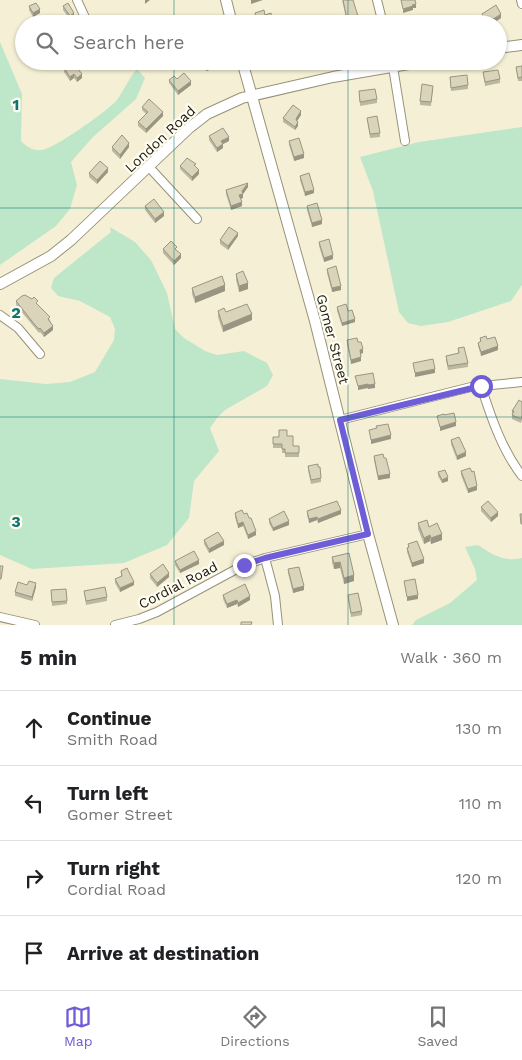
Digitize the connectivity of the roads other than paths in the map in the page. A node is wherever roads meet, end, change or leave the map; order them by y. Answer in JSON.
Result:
{"nodes":[{"id":1,"x":77,"y":0,"type":"edge"},
{"id":2,"x":226,"y":0,"type":"edge"},
{"id":3,"x":377,"y":0,"type":"edge"},
{"id":4,"x":521,"y":0,"type":"edge"},
{"id":5,"x":522,"y":4,"type":"edge"},
{"id":6,"x":84,"y":15,"type":"edge"},
{"id":7,"x":230,"y":15,"type":"edge"},
{"id":8,"x":381,"y":15,"type":"edge"},
{"id":9,"x":522,"y":45,"type":"edge"},
{"id":10,"x":507,"y":47,"type":"edge"},
{"id":11,"x":244,"y":70,"type":"edge"},
{"id":12,"x":365,"y":70,"type":"edge"},
{"id":13,"x":394,"y":70,"type":"edge"},
{"id":14,"x":251,"y":96,"type":"junction"},
{"id":15,"x":405,"y":141,"type":"dead end"},
{"id":16,"x":149,"y":167,"type":"junction"},
{"id":17,"x":197,"y":219,"type":"dead end"},
{"id":18,"x":0,"y":284,"type":"edge"},
{"id":19,"x":0,"y":315,"type":"edge"},
{"id":20,"x":40,"y":354,"type":"dead end"},
{"id":21,"x":522,"y":382,"type":"edge"},
{"id":22,"x":481,"y":386,"type":"junction"},
{"id":23,"x":340,"y":420,"type":"junction"},
{"id":24,"x":522,"y":476,"type":"edge"},
{"id":25,"x":368,"y":534,"type":"junction"},
{"id":26,"x":265,"y":558,"type":"junction"},
{"id":27,"x":0,"y":616,"type":"edge"},
{"id":28,"x":36,"y":625,"type":"edge"},
{"id":29,"x":115,"y":625,"type":"edge"},
{"id":30,"x":278,"y":625,"type":"edge"},
{"id":31,"x":393,"y":625,"type":"edge"}],
"edges":[{"from":1,"to":6,"type":"street"},
{"from":2,"to":7,"type":"street"},
{"from":3,"to":8,"type":"street"},
{"from":4,"to":5,"type":"street"},
{"from":9,"to":10,"type":"street"},
{"from":11,"to":14,"type":"street","name":"Gomer Street"},
{"from":12,"to":14,"type":"street","name":"London Road"},
{"from":13,"to":15,"type":"street"},
{"from":14,"to":16,"type":"street","name":"London Road"},
{"from":14,"to":23,"type":"street","name":"Gomer Street"},
{"from":16,"to":17,"type":"street"},
{"from":16,"to":18,"type":"street","name":"London Road"},
{"from":19,"to":20,"type":"street"},
{"from":21,"to":22,"type":"street"},
{"from":22,"to":23,"type":"street"},
{"from":22,"to":24,"type":"street"},
{"from":23,"to":25,"type":"street","name":"Gomer Street"},
{"from":25,"to":26,"type":"street","name":"Cordial Road"},
{"from":25,"to":31,"type":"street","name":"Gomer Street"},
{"from":26,"to":29,"type":"street","name":"Cordial Road"},
{"from":26,"to":30,"type":"street"},
{"from":27,"to":28,"type":"street"}]}
